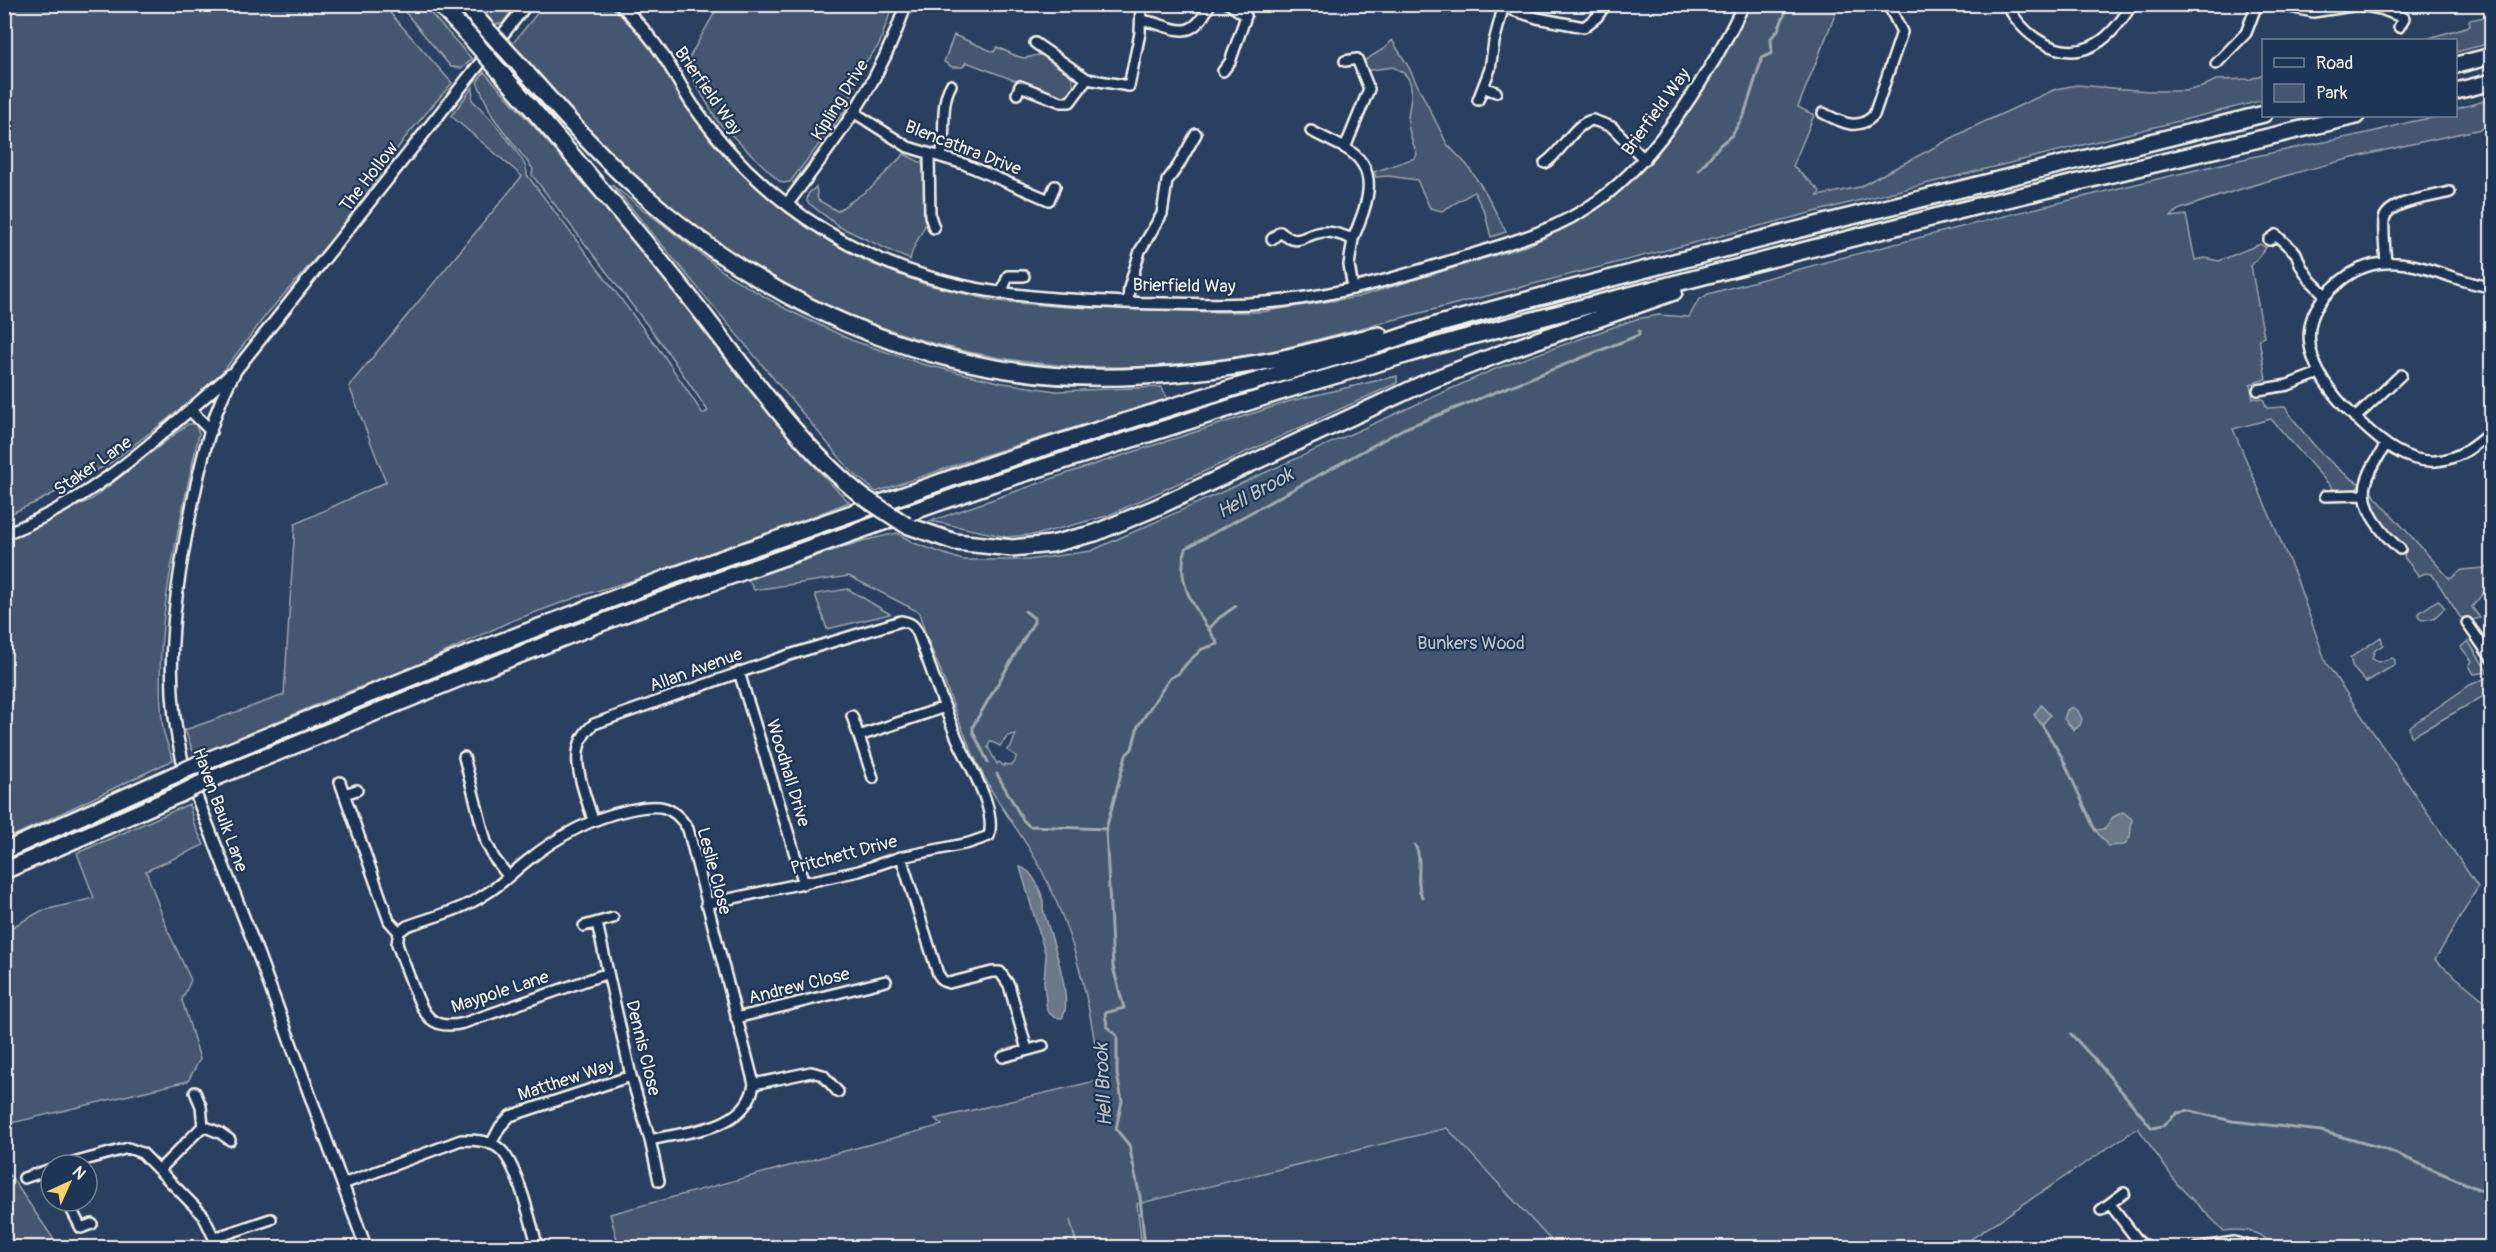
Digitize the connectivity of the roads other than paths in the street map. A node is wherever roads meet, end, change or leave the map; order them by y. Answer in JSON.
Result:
{"nodes":[{"id":1,"x":439,"y":4,"type":"edge"},
{"id":2,"x":465,"y":4,"type":"edge"},
{"id":3,"x":526,"y":4,"type":"edge"},
{"id":4,"x":620,"y":4,"type":"edge"},
{"id":5,"x":906,"y":4,"type":"edge"},
{"id":6,"x":1141,"y":4,"type":"edge"},
{"id":7,"x":1210,"y":4,"type":"edge"},
{"id":8,"x":1229,"y":4,"type":"edge"},
{"id":9,"x":1606,"y":4,"type":"edge"},
{"id":10,"x":1744,"y":4,"type":"edge"},
{"id":11,"x":1888,"y":4,"type":"edge"},
{"id":12,"x":2007,"y":4,"type":"edge"},
{"id":13,"x":2132,"y":4,"type":"edge"},
{"id":14,"x":2257,"y":4,"type":"edge"},
{"id":15,"x":2278,"y":5,"type":"edge"},
{"id":16,"x":1500,"y":6,"type":"edge"},
{"id":17,"x":1142,"y":20,"type":"junction"},
{"id":18,"x":2399,"y":27,"type":"dead end"},
{"id":19,"x":1035,"y":43,"type":"dead end"},
{"id":20,"x":2492,"y":56,"type":"edge"},
{"id":21,"x":1345,"y":61,"type":"dead end"},
{"id":22,"x":2216,"y":64,"type":"dead end"},
{"id":23,"x":2457,"y":65,"type":"edge"},
{"id":24,"x":1223,"y":71,"type":"dead end"},
{"id":25,"x":1087,"y":79,"type":"junction"},
{"id":26,"x":2492,"y":82,"type":"edge"},
{"id":27,"x":951,"y":85,"type":"dead end"},
{"id":28,"x":1483,"y":87,"type":"junction"},
{"id":29,"x":2457,"y":91,"type":"edge"},
{"id":30,"x":1496,"y":92,"type":"dead end"},
{"id":31,"x":1017,"y":94,"type":"dead end"},
{"id":32,"x":1478,"y":100,"type":"dead end"},
{"id":33,"x":855,"y":113,"type":"junction"},
{"id":34,"x":1823,"y":113,"type":"dead end"},
{"id":35,"x":2262,"y":114,"type":"edge"},
{"id":36,"x":2352,"y":117,"type":"edge"},
{"id":37,"x":1311,"y":131,"type":"dead end"},
{"id":38,"x":1196,"y":134,"type":"dead end"},
{"id":39,"x":1345,"y":148,"type":"junction"},
{"id":40,"x":929,"y":155,"type":"junction"},
{"id":41,"x":941,"y":156,"type":"junction"},
{"id":42,"x":1645,"y":159,"type":"junction"},
{"id":43,"x":1545,"y":164,"type":"dead end"},
{"id":44,"x":1055,"y":186,"type":"dead end"},
{"id":45,"x":2450,"y":192,"type":"dead end"},
{"id":46,"x":787,"y":204,"type":"junction"},
{"id":47,"x":934,"y":228,"type":"dead end"},
{"id":48,"x":1272,"y":239,"type":"dead end"},
{"id":49,"x":1353,"y":239,"type":"junction"},
{"id":50,"x":2269,"y":240,"type":"dead end"},
{"id":51,"x":2386,"y":262,"type":"junction"},
{"id":52,"x":1724,"y":272,"type":"junction"},
{"id":53,"x":1024,"y":276,"type":"dead end"},
{"id":54,"x":2492,"y":287,"type":"edge"},
{"id":55,"x":1353,"y":289,"type":"junction"},
{"id":56,"x":1001,"y":294,"type":"junction"},
{"id":57,"x":2325,"y":295,"type":"junction"},
{"id":58,"x":1128,"y":302,"type":"junction"},
{"id":59,"x":1436,"y":325,"type":"junction"},
{"id":60,"x":236,"y":370,"type":"junction"},
{"id":61,"x":2319,"y":373,"type":"junction"},
{"id":62,"x":2401,"y":375,"type":"dead end"},
{"id":63,"x":2272,"y":388,"type":"junction"},
{"id":64,"x":2258,"y":390,"type":"dead end"},
{"id":65,"x":2274,"y":399,"type":"dead end"},
{"id":66,"x":190,"y":410,"type":"junction"},
{"id":67,"x":2355,"y":418,"type":"junction"},
{"id":68,"x":211,"y":431,"type":"junction"},
{"id":69,"x":2492,"y":431,"type":"edge"},
{"id":70,"x":2386,"y":444,"type":"junction"},
{"id":71,"x":2364,"y":495,"type":"junction"},
{"id":72,"x":2325,"y":496,"type":"dead end"},
{"id":73,"x":4,"y":534,"type":"edge"},
{"id":74,"x":2400,"y":549,"type":"dead end"},
{"id":75,"x":2467,"y":622,"type":"dead end"},
{"id":76,"x":2492,"y":659,"type":"edge"},
{"id":77,"x":739,"y":672,"type":"junction"},
{"id":78,"x":945,"y":707,"type":"junction"},
{"id":79,"x":852,"y":716,"type":"dead end"},
{"id":80,"x":858,"y":736,"type":"junction"},
{"id":81,"x":464,"y":757,"type":"dead end"},
{"id":82,"x":468,"y":769,"type":"junction"},
{"id":83,"x":457,"y":773,"type":"dead end"},
{"id":84,"x":873,"y":778,"type":"dead end"},
{"id":85,"x":340,"y":782,"type":"dead end"},
{"id":86,"x":357,"y":790,"type":"dead end"},
{"id":87,"x":344,"y":794,"type":"junction"},
{"id":88,"x":593,"y":820,"type":"junction"},
{"id":89,"x":4,"y":851,"type":"edge"},
{"id":90,"x":901,"y":857,"type":"junction"},
{"id":91,"x":4,"y":871,"type":"edge"},
{"id":92,"x":508,"y":876,"type":"junction"},
{"id":93,"x":804,"y":884,"type":"junction"},
{"id":94,"x":706,"y":904,"type":"junction"},
{"id":95,"x":613,"y":918,"type":"dead end"},
{"id":96,"x":597,"y":923,"type":"junction"},
{"id":97,"x":584,"y":926,"type":"dead end"},
{"id":98,"x":399,"y":932,"type":"junction"},
{"id":99,"x":608,"y":973,"type":"junction"},
{"id":100,"x":867,"y":974,"type":"dead end"},
{"id":101,"x":886,"y":981,"type":"dead end"},
{"id":102,"x":870,"y":985,"type":"junction"},
{"id":103,"x":736,"y":1018,"type":"junction"},
{"id":104,"x":1043,"y":1046,"type":"dead end"},
{"id":105,"x":1027,"y":1050,"type":"junction"},
{"id":106,"x":1003,"y":1058,"type":"dead end"},
{"id":107,"x":631,"y":1076,"type":"junction"},
{"id":108,"x":754,"y":1084,"type":"junction"},
{"id":109,"x":195,"y":1092,"type":"dead end"},
{"id":110,"x":837,"y":1092,"type":"dead end"},
{"id":111,"x":203,"y":1126,"type":"junction"},
{"id":112,"x":230,"y":1140,"type":"dead end"},
{"id":113,"x":650,"y":1140,"type":"junction"},
{"id":114,"x":491,"y":1144,"type":"junction"},
{"id":115,"x":99,"y":1156,"type":"edge"},
{"id":116,"x":160,"y":1169,"type":"junction"},
{"id":117,"x":39,"y":1173,"type":"edge"},
{"id":118,"x":24,"y":1178,"type":"dead end"},
{"id":119,"x":659,"y":1181,"type":"dead end"},
{"id":120,"x":343,"y":1184,"type":"junction"},
{"id":121,"x":2124,"y":1193,"type":"dead end"},
{"id":122,"x":2110,"y":1204,"type":"junction"},
{"id":123,"x":2101,"y":1210,"type":"dead end"},
{"id":124,"x":73,"y":1213,"type":"edge"},
{"id":125,"x":271,"y":1219,"type":"dead end"},
{"id":126,"x":92,"y":1224,"type":"dead end"},
{"id":127,"x":215,"y":1243,"type":"edge"},
{"id":128,"x":366,"y":1248,"type":"edge"},
{"id":129,"x":538,"y":1248,"type":"edge"},
{"id":130,"x":2149,"y":1248,"type":"edge"},
{"id":131,"x":2197,"y":1248,"type":"edge"},
{"id":132,"x":2255,"y":1248,"type":"edge"}],
"edges":[{"from":1,"to":52,"type":"highway","bridge":true},
{"from":2,"to":59,"type":"highway","bridge":true},
{"from":3,"to":60,"type":"street","name":"The Hollow"},
{"from":4,"to":46,"type":"street","name":"Brierfield Way"},
{"from":5,"to":33,"type":"street","name":"Kipling Drive"},
{"from":6,"to":17,"type":"street"},
{"from":7,"to":17,"type":"street"},
{"from":8,"to":24,"type":"street"},
{"from":9,"to":16,"type":"street"},
{"from":10,"to":42,"type":"street","name":"Brierfield Way"},
{"from":11,"to":34,"type":"street"},
{"from":12,"to":13,"type":"street"},
{"from":14,"to":22,"type":"street"},
{"from":15,"to":18,"type":"street"},
{"from":16,"to":28,"type":"street"},
{"from":17,"to":25,"type":"street"},
{"from":19,"to":25,"type":"street"},
{"from":20,"to":23,"type":"highway"},
{"from":21,"to":39,"type":"street"},
{"from":25,"to":31,"type":"street"},
{"from":26,"to":29,"type":"highway"},
{"from":27,"to":41,"type":"street"},
{"from":28,"to":30,"type":"street"},
{"from":28,"to":32,"type":"street"},
{"from":33,"to":40,"type":"street","name":"Blencathra Drive"},
{"from":33,"to":46,"type":"street","name":"Kipling Drive"},
{"from":35,"to":59,"type":"highway"},
{"from":36,"to":52,"type":"highway"},
{"from":37,"to":39,"type":"street"},
{"from":38,"to":58,"type":"street"},
{"from":39,"to":49,"type":"street"},
{"from":40,"to":41,"type":"street","name":"Blencathra Drive"},
{"from":40,"to":47,"type":"street"},
{"from":41,"to":44,"type":"street","name":"Blencathra Drive"},
{"from":42,"to":43,"type":"street"},
{"from":42,"to":55,"type":"street","name":"Brierfield Way"},
{"from":45,"to":51,"type":"street"},
{"from":46,"to":56,"type":"street","name":"Brierfield Way"},
{"from":48,"to":49,"type":"street"},
{"from":49,"to":55,"type":"street"},
{"from":50,"to":57,"type":"street"},
{"from":51,"to":54,"type":"street"},
{"from":51,"to":57,"type":"street"},
{"from":52,"to":91,"type":"highway","bridge":true},
{"from":53,"to":56,"type":"street"},
{"from":55,"to":58,"type":"street","name":"Brierfield Way"},
{"from":56,"to":58,"type":"street","name":"Brierfield Way"},
{"from":57,"to":61,"type":"street"},
{"from":59,"to":89,"type":"highway","bridge":true},
{"from":60,"to":66,"type":"street","name":"Staker Lane"},
{"from":60,"to":68,"type":"street","name":"Haven Baulk Lane"},
{"from":61,"to":63,"type":"street"},
{"from":61,"to":67,"type":"street"},
{"from":62,"to":67,"type":"street"},
{"from":63,"to":64,"type":"street"},
{"from":63,"to":65,"type":"street"},
{"from":66,"to":68,"type":"street"},
{"from":66,"to":73,"type":"street","name":"Staker Lane"},
{"from":67,"to":70,"type":"street"},
{"from":68,"to":120,"type":"street","name":"Haven Baulk Lane"},
{"from":69,"to":70,"type":"street"},
{"from":70,"to":71,"type":"street"},
{"from":71,"to":72,"type":"street"},
{"from":71,"to":74,"type":"street"},
{"from":75,"to":76,"type":"street"},
{"from":77,"to":78,"type":"street","name":"Allan Avenue"},
{"from":77,"to":88,"type":"street","name":"Allan Avenue"},
{"from":77,"to":93,"type":"street","name":"Woodhall Drive"},
{"from":78,"to":80,"type":"street"},
{"from":78,"to":90,"type":"street","name":"Pritchett Drive"},
{"from":79,"to":80,"type":"street"},
{"from":80,"to":84,"type":"street"},
{"from":81,"to":82,"type":"street"},
{"from":82,"to":83,"type":"street"},
{"from":82,"to":92,"type":"street"},
{"from":85,"to":87,"type":"street","name":"Maypole Lane"},
{"from":86,"to":87,"type":"street"},
{"from":87,"to":98,"type":"street","name":"Maypole Lane"},
{"from":88,"to":92,"type":"street","name":"Leslie Close"},
{"from":88,"to":94,"type":"street","name":"Leslie Close"},
{"from":90,"to":93,"type":"street","name":"Pritchett Drive"},
{"from":90,"to":105,"type":"street"},
{"from":92,"to":98,"type":"street","name":"Leslie Close"},
{"from":93,"to":94,"type":"street","name":"Pritchett Drive"},
{"from":94,"to":103,"type":"street","name":"Leslie Close"},
{"from":95,"to":96,"type":"street"},
{"from":96,"to":97,"type":"street"},
{"from":96,"to":99,"type":"street","name":"Dennis Close"},
{"from":98,"to":99,"type":"street","name":"Maypole Lane"},
{"from":99,"to":107,"type":"street","name":"Dennis Close"},
{"from":100,"to":102,"type":"street","name":"Andrew Close"},
{"from":101,"to":102,"type":"street","name":"Andrew Close"},
{"from":102,"to":103,"type":"street","name":"Andrew Close"},
{"from":103,"to":108,"type":"street","name":"Leslie Close"},
{"from":104,"to":105,"type":"street"},
{"from":105,"to":106,"type":"street"},
{"from":107,"to":113,"type":"street","name":"Dennis Close"},
{"from":107,"to":114,"type":"street","name":"Matthew Way"},
{"from":108,"to":110,"type":"street"},
{"from":108,"to":113,"type":"street"},
{"from":109,"to":111,"type":"street"},
{"from":111,"to":112,"type":"street"},
{"from":111,"to":116,"type":"street"},
{"from":113,"to":119,"type":"street","name":"Dennis Close"},
{"from":114,"to":120,"type":"street"},
{"from":114,"to":129,"type":"street"},
{"from":115,"to":116,"type":"street"},
{"from":116,"to":127,"type":"street"},
{"from":117,"to":118,"type":"street"},
{"from":120,"to":128,"type":"street","name":"Haven Baulk Lane"},
{"from":121,"to":122,"type":"street"},
{"from":122,"to":123,"type":"street"},
{"from":122,"to":130,"type":"street"},
{"from":124,"to":126,"type":"street"},
{"from":125,"to":127,"type":"street"},
{"from":131,"to":132,"type":"street"}]}
